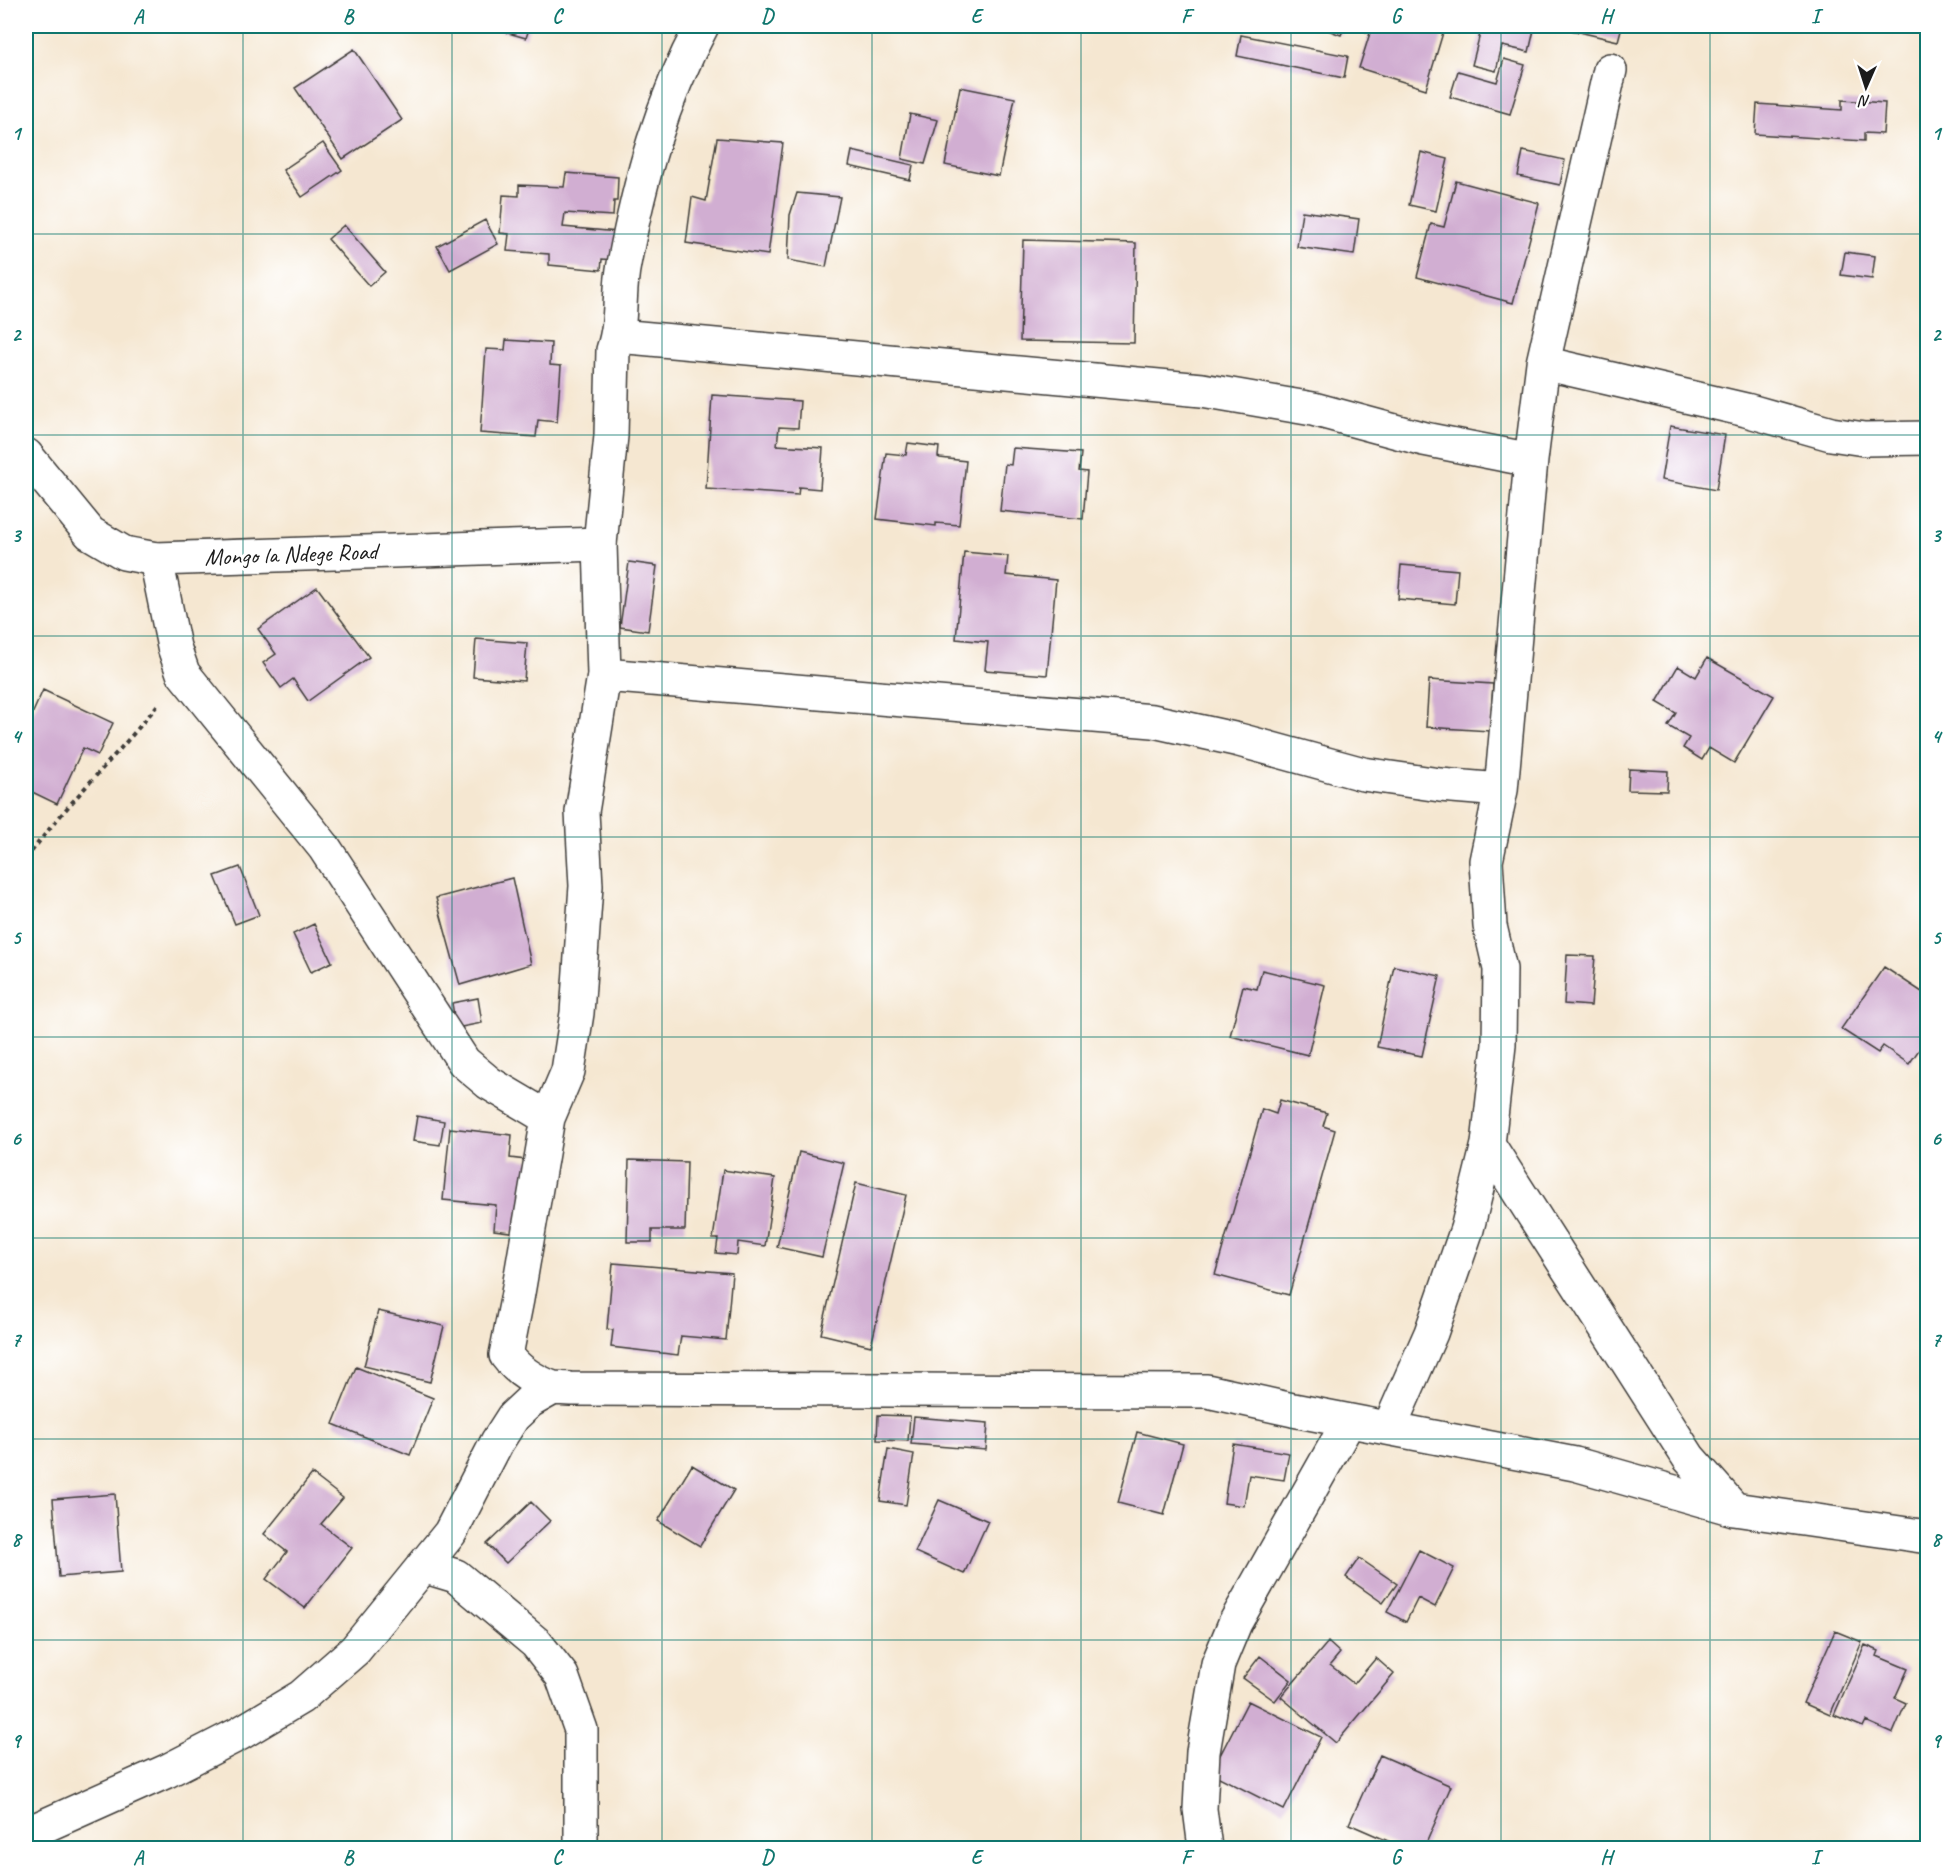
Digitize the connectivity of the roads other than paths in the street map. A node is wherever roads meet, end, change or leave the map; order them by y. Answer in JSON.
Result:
{"nodes":[{"id":1,"x":702,"y":26,"type":"edge"},
{"id":2,"x":1610,"y":70,"type":"dead end"},
{"id":3,"x":618,"y":336,"type":"junction"},
{"id":4,"x":1543,"y":363,"type":"junction"},
{"id":5,"x":1928,"y":438,"type":"edge"},
{"id":6,"x":26,"y":455,"type":"edge"},
{"id":7,"x":1531,"y":460,"type":"junction"},
{"id":8,"x":600,"y":544,"type":"junction"},
{"id":9,"x":156,"y":559,"type":"junction"},
{"id":10,"x":604,"y":675,"type":"junction"},
{"id":11,"x":1501,"y":790,"type":"junction"},
{"id":12,"x":548,"y":1118,"type":"junction"},
{"id":13,"x":1488,"y":1144,"type":"junction"},
{"id":14,"x":554,"y":1388,"type":"junction"},
{"id":15,"x":1349,"y":1421,"type":"junction"},
{"id":16,"x":1389,"y":1428,"type":"junction"},
{"id":17,"x":1734,"y":1509,"type":"junction"},
{"id":18,"x":1928,"y":1537,"type":"edge"},
{"id":19,"x":423,"y":1566,"type":"junction"},
{"id":20,"x":26,"y":1834,"type":"edge"},
{"id":21,"x":581,"y":1848,"type":"edge"},
{"id":22,"x":1204,"y":1848,"type":"edge"}],
"edges":[{"from":1,"to":3,"type":"street"},
{"from":2,"to":4,"type":"street"},
{"from":3,"to":7,"type":"street"},
{"from":3,"to":8,"type":"street"},
{"from":4,"to":5,"type":"street"},
{"from":4,"to":7,"type":"street"},
{"from":6,"to":9,"type":"street","name":"Mongo la Ndege Road"},
{"from":7,"to":11,"type":"street"},
{"from":8,"to":9,"type":"street","name":"Mongo la Ndege Road"},
{"from":8,"to":10,"type":"street"},
{"from":9,"to":12,"type":"street"},
{"from":10,"to":11,"type":"street"},
{"from":10,"to":12,"type":"street"},
{"from":11,"to":13,"type":"street"},
{"from":12,"to":14,"type":"street"},
{"from":13,"to":16,"type":"street"},
{"from":13,"to":17,"type":"street"},
{"from":14,"to":15,"type":"street"},
{"from":14,"to":19,"type":"street"},
{"from":15,"to":16,"type":"street"},
{"from":15,"to":22,"type":"street"},
{"from":16,"to":17,"type":"street"},
{"from":17,"to":18,"type":"street"},
{"from":19,"to":20,"type":"street"},
{"from":19,"to":21,"type":"street"}]}
